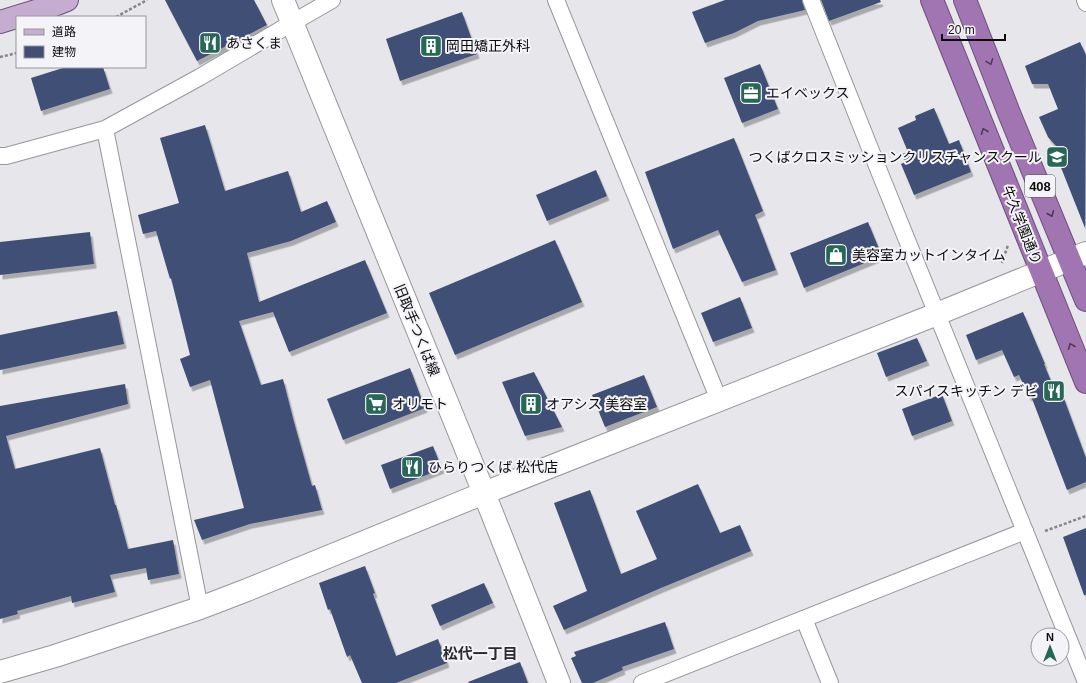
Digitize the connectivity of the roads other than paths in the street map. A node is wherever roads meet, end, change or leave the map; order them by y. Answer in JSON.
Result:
{"nodes":[{"id":1,"x":67,"y":0,"type":"edge"},
{"id":2,"x":283,"y":0,"type":"edge"},
{"id":3,"x":332,"y":0,"type":"edge"},
{"id":4,"x":556,"y":0,"type":"edge"},
{"id":5,"x":811,"y":0,"type":"edge"},
{"id":6,"x":932,"y":0,"type":"edge"},
{"id":7,"x":966,"y":0,"type":"edge"},
{"id":8,"x":1085,"y":0,"type":"edge"},
{"id":9,"x":1086,"y":3,"type":"edge"},
{"id":10,"x":20,"y":16,"type":"edge"},
{"id":11,"x":16,"y":17,"type":"edge"},
{"id":12,"x":0,"y":22,"type":"edge"},
{"id":13,"x":292,"y":22,"type":"junction"},
{"id":14,"x":105,"y":129,"type":"junction"},
{"id":15,"x":0,"y":156,"type":"edge"},
{"id":16,"x":1078,"y":257,"type":"edge"},
{"id":17,"x":1041,"y":271,"type":"junction"},
{"id":18,"x":1086,"y":300,"type":"edge"},
{"id":19,"x":937,"y":314,"type":"junction"},
{"id":20,"x":1086,"y":382,"type":"edge"},
{"id":21,"x":719,"y":400,"type":"junction"},
{"id":22,"x":484,"y":493,"type":"junction"},
{"id":23,"x":1025,"y":531,"type":"junction"},
{"id":24,"x":200,"y":608,"type":"junction"},
{"id":25,"x":804,"y":619,"type":"junction"},
{"id":26,"x":0,"y":672,"type":"edge"},
{"id":27,"x":1086,"y":682,"type":"edge"},
{"id":28,"x":559,"y":683,"type":"edge"},
{"id":29,"x":642,"y":683,"type":"edge"},
{"id":30,"x":830,"y":683,"type":"edge"}],
"edges":[{"from":1,"to":10,"type":"main road"},
{"from":2,"to":13,"type":"street","name":"旧取手つくば線"},
{"from":3,"to":13,"type":"street"},
{"from":4,"to":21,"type":"street"},
{"from":5,"to":19,"type":"street"},
{"from":17,"to":6,"type":"highway","name":"牛久学園通り","number":"408","one_way":true},
{"from":7,"to":16,"type":"highway","number":"408","one_way":true},
{"from":8,"to":9,"type":"street"},
{"from":11,"to":12,"type":"main road"},
{"from":13,"to":14,"type":"street"},
{"from":13,"to":22,"type":"street","name":"旧取手つくば線"},
{"from":14,"to":15,"type":"street"},
{"from":14,"to":24,"type":"street"},
{"from":16,"to":17,"type":"street"},
{"from":16,"to":18,"type":"highway","number":"408"},
{"from":17,"to":19,"type":"street"},
{"from":20,"to":17,"type":"highway","name":"牛久学園通り","number":"408","one_way":true},
{"from":19,"to":21,"type":"street"},
{"from":19,"to":23,"type":"street"},
{"from":21,"to":22,"type":"street"},
{"from":22,"to":24,"type":"street"},
{"from":22,"to":28,"type":"street","name":"旧取手つくば線"},
{"from":23,"to":25,"type":"street"},
{"from":23,"to":27,"type":"street"},
{"from":24,"to":26,"type":"street"},
{"from":25,"to":29,"type":"street"},
{"from":25,"to":30,"type":"street"}]}
